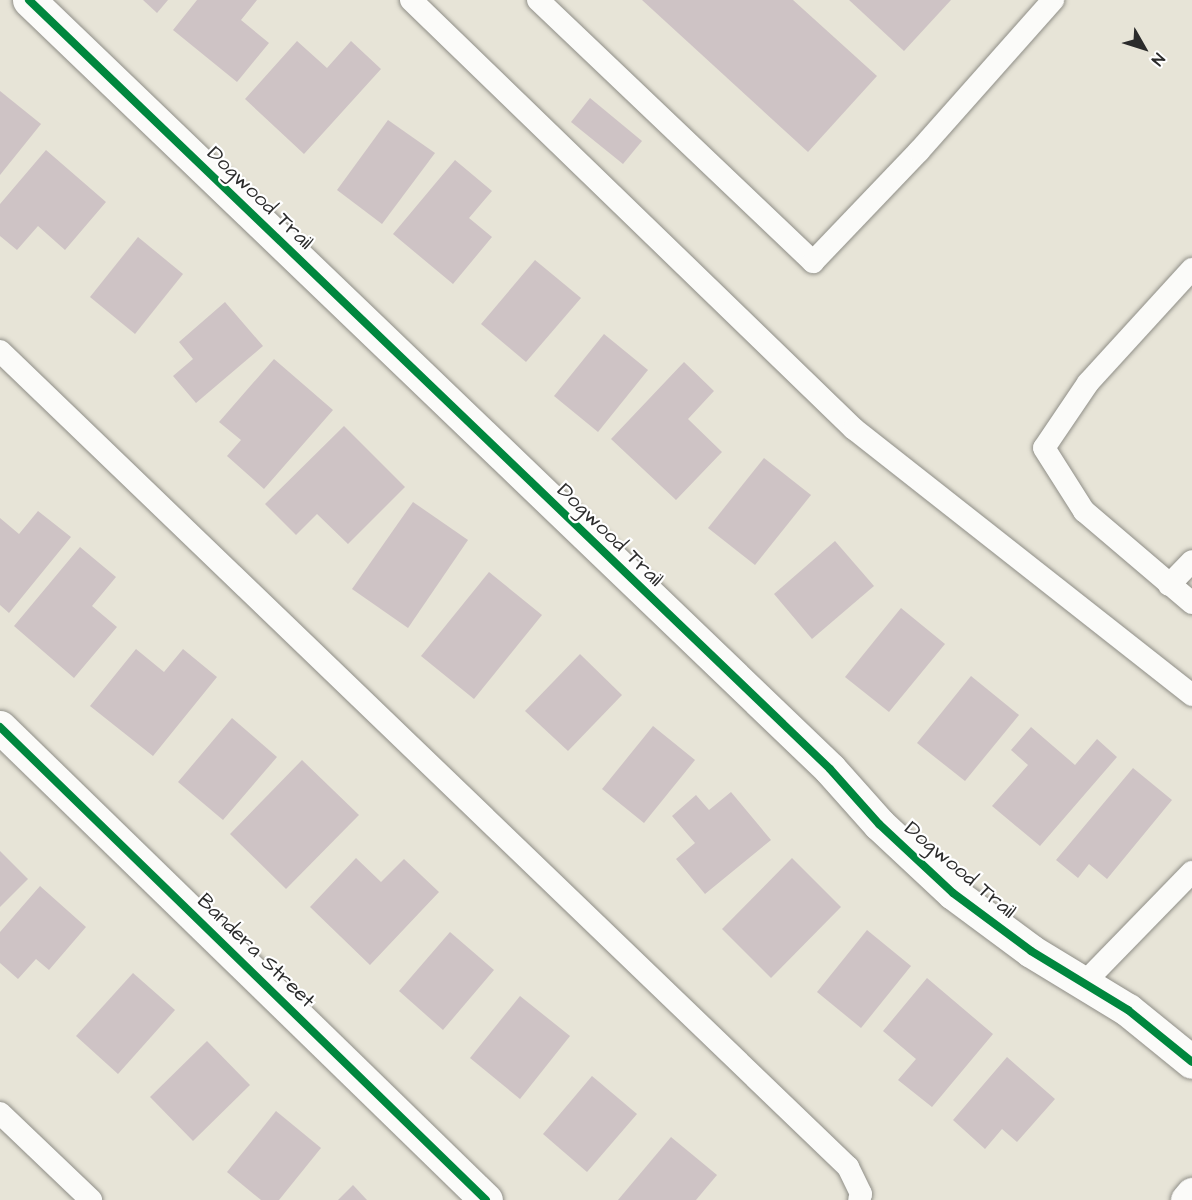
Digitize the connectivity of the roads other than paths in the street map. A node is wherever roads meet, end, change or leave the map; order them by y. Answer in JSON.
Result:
{"nodes":[{"id":1,"x":30,"y":0,"type":"edge"},
{"id":2,"x":411,"y":0,"type":"edge"},
{"id":3,"x":538,"y":0,"type":"edge"},
{"id":4,"x":1053,"y":0,"type":"edge"},
{"id":5,"x":1192,"y":269,"type":"edge"},
{"id":6,"x":0,"y":351,"type":"edge"},
{"id":7,"x":1192,"y":561,"type":"edge"},
{"id":8,"x":1169,"y":585,"type":"junction"},
{"id":9,"x":1192,"y":603,"type":"edge"},
{"id":10,"x":1192,"y":695,"type":"edge"},
{"id":11,"x":0,"y":727,"type":"edge"},
{"id":12,"x":1192,"y":872,"type":"edge"},
{"id":13,"x":1084,"y":983,"type":"junction"},
{"id":14,"x":1192,"y":1062,"type":"edge"},
{"id":15,"x":0,"y":1113,"type":"edge"},
{"id":16,"x":1192,"y":1194,"type":"edge"},
{"id":17,"x":91,"y":1200,"type":"edge"},
{"id":18,"x":486,"y":1200,"type":"edge"},
{"id":19,"x":859,"y":1200,"type":"edge"},
{"id":20,"x":1186,"y":1200,"type":"edge"}],
"edges":[{"from":1,"to":13,"type":"street","name":"Dogwood Trail"},
{"from":2,"to":10,"type":"lane"},
{"from":3,"to":4,"type":"lane"},
{"from":5,"to":8,"type":"lane"},
{"from":6,"to":19,"type":"lane"},
{"from":7,"to":8,"type":"lane"},
{"from":8,"to":9,"type":"lane"},
{"from":11,"to":18,"type":"street","name":"Bandera Street"},
{"from":12,"to":13,"type":"lane"},
{"from":13,"to":14,"type":"street","name":"Dogwood Trail"},
{"from":15,"to":17,"type":"lane"},
{"from":16,"to":20,"type":"street"}]}
